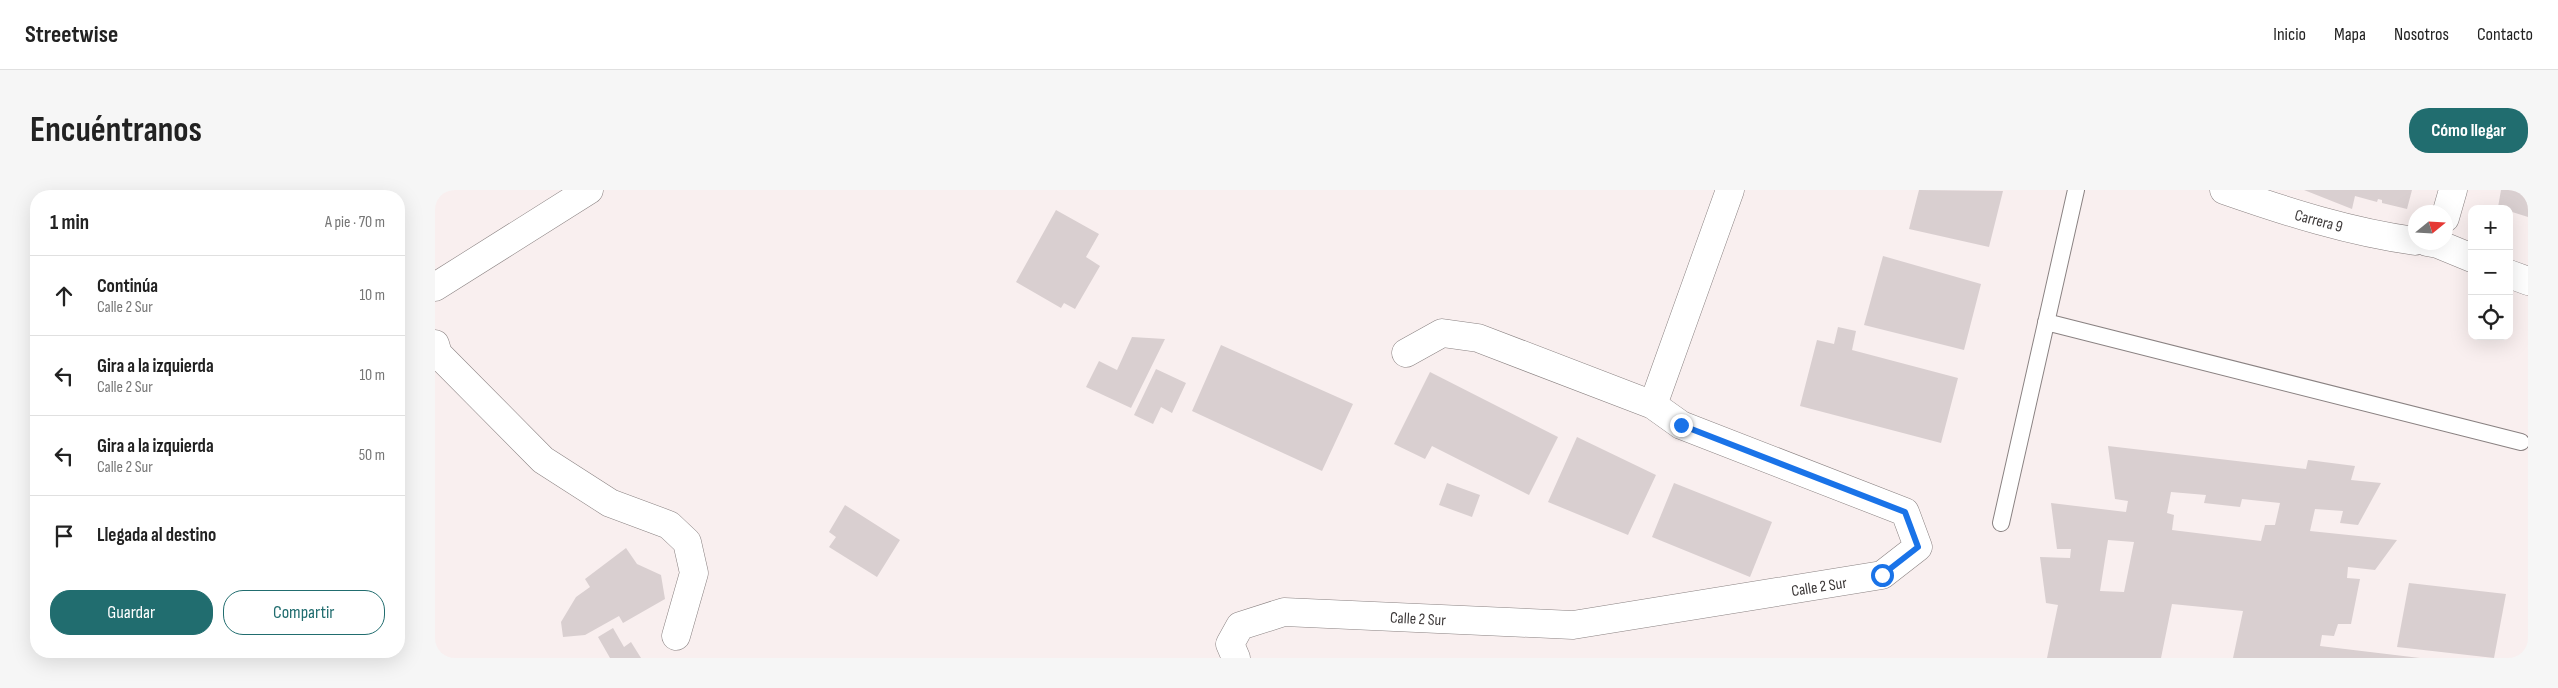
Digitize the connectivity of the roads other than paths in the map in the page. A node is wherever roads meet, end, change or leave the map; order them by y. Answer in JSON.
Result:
{"nodes":[{"id":1,"x":589,"y":190,"type":"edge"},
{"id":2,"x":1730,"y":190,"type":"edge"},
{"id":3,"x":2076,"y":190,"type":"edge"},
{"id":4,"x":2224,"y":190,"type":"edge"},
{"id":5,"x":2453,"y":190,"type":"edge"},
{"id":6,"x":2278,"y":199,"type":"edge"},
{"id":7,"x":2449,"y":205,"type":"edge"},
{"id":8,"x":2408,"y":239,"type":"edge"},
{"id":9,"x":2451,"y":250,"type":"edge"},
{"id":10,"x":2468,"y":256,"type":"edge"},
{"id":11,"x":2513,"y":276,"type":"edge"},
{"id":12,"x":2528,"y":282,"type":"edge"},
{"id":13,"x":435,"y":287,"type":"edge"},
{"id":14,"x":2046,"y":322,"type":"junction"},
{"id":15,"x":435,"y":344,"type":"edge"},
{"id":16,"x":1406,"y":353,"type":"dead end"},
{"id":17,"x":1653,"y":405,"type":"junction"},
{"id":18,"x":2521,"y":442,"type":"dead end"},
{"id":19,"x":2001,"y":523,"type":"dead end"},
{"id":20,"x":675,"y":636,"type":"dead end"},
{"id":21,"x":1236,"y":658,"type":"edge"}],
"edges":[{"from":1,"to":13,"type":"street"},
{"from":2,"to":17,"type":"street"},
{"from":3,"to":14,"type":"lane"},
{"from":4,"to":6,"type":"street","name":"Carrera 9"},
{"from":5,"to":7,"type":"street"},
{"from":6,"to":8,"type":"street","name":"Carrera 9"},
{"from":9,"to":10,"type":"street","name":"Carrera 9"},
{"from":11,"to":12,"type":"street"},
{"from":14,"to":18,"type":"lane"},
{"from":14,"to":19,"type":"lane"},
{"from":15,"to":20,"type":"street"},
{"from":16,"to":17,"type":"street"},
{"from":17,"to":21,"type":"street","name":"Calle 2 Sur"}]}
